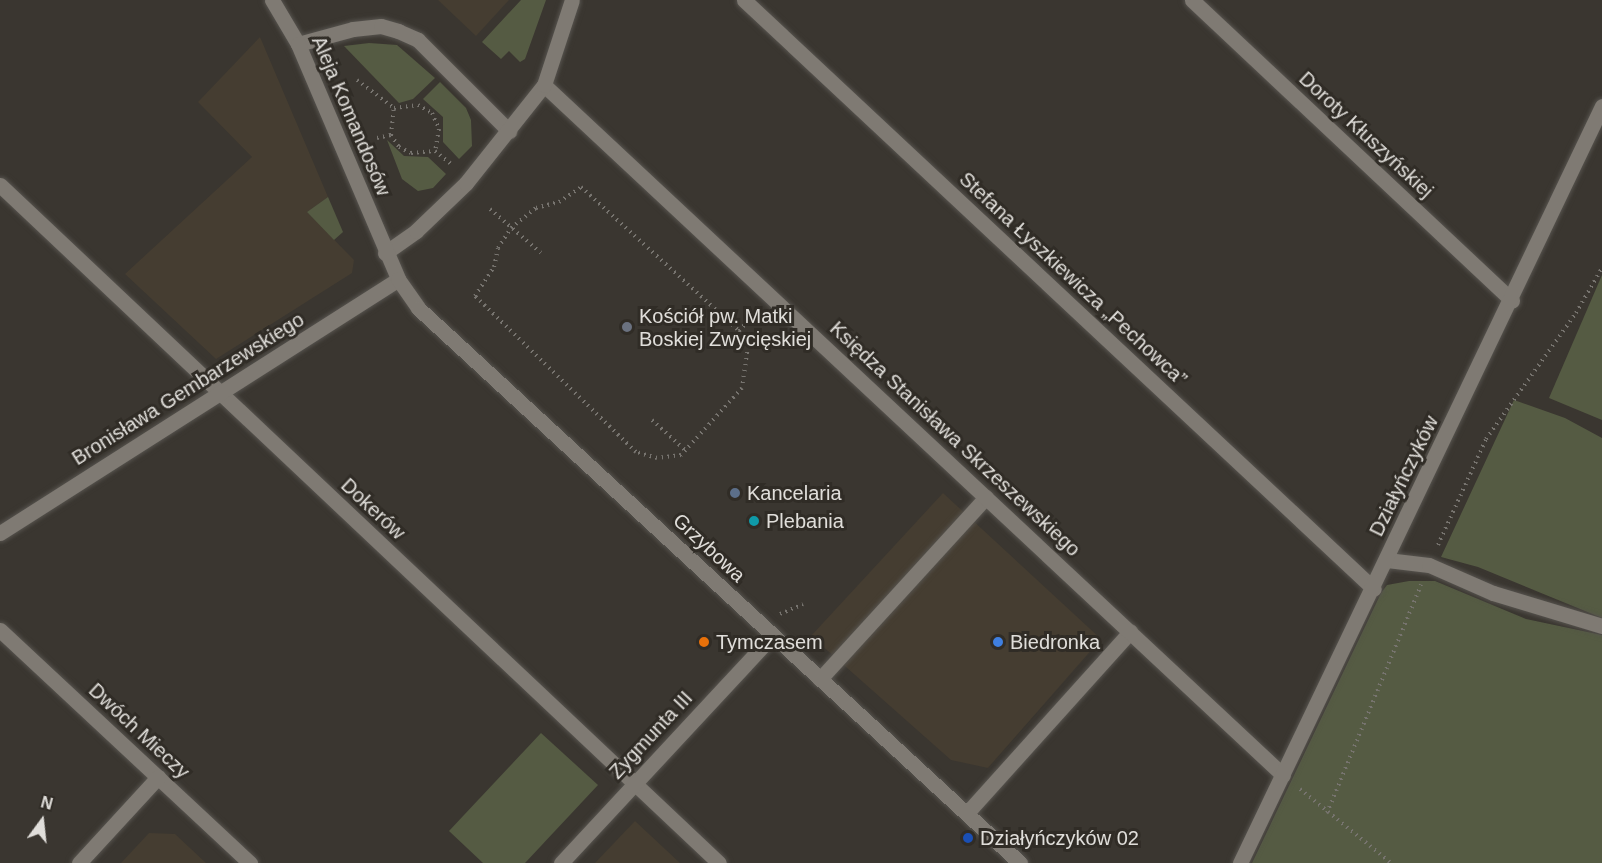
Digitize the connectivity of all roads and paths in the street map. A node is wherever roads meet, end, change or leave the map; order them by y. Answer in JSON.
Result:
{"nodes":[{"id":1,"x":272,"y":0,"type":"edge"},
{"id":2,"x":572,"y":0,"type":"edge"},
{"id":3,"x":744,"y":0,"type":"edge"},
{"id":4,"x":1192,"y":0,"type":"edge"},
{"id":5,"x":298,"y":44,"type":"junction"},
{"id":6,"x":357,"y":80,"type":"dead end"},
{"id":7,"x":544,"y":86,"type":"junction"},
{"id":8,"x":1602,"y":106,"type":"edge"},
{"id":9,"x":394,"y":108,"type":"junction"},
{"id":10,"x":509,"y":131,"type":"junction"},
{"id":11,"x":391,"y":135,"type":"junction"},
{"id":12,"x":377,"y":138,"type":"dead end"},
{"id":13,"x":435,"y":151,"type":"junction"},
{"id":14,"x":453,"y":166,"type":"dead end"},
{"id":15,"x":0,"y":184,"type":"edge"},
{"id":16,"x":490,"y":209,"type":"dead end"},
{"id":17,"x":511,"y":228,"type":"junction"},
{"id":18,"x":386,"y":253,"type":"junction"},
{"id":19,"x":541,"y":253,"type":"dead end"},
{"id":20,"x":1602,"y":268,"type":"edge"},
{"id":21,"x":398,"y":279,"type":"junction"},
{"id":22,"x":1512,"y":300,"type":"junction"},
{"id":23,"x":222,"y":393,"type":"junction"},
{"id":24,"x":652,"y":420,"type":"dead end"},
{"id":25,"x":685,"y":450,"type":"junction"},
{"id":26,"x":986,"y":497,"type":"junction"},
{"id":27,"x":0,"y":533,"type":"edge"},
{"id":28,"x":1388,"y":560,"type":"junction"},
{"id":29,"x":1429,"y":565,"type":"junction"},
{"id":30,"x":1374,"y":589,"type":"junction"},
{"id":31,"x":803,"y":604,"type":"dead end"},
{"id":32,"x":780,"y":615,"type":"dead end"},
{"id":33,"x":1602,"y":626,"type":"edge"},
{"id":34,"x":0,"y":630,"type":"edge"},
{"id":35,"x":1131,"y":632,"type":"junction"},
{"id":36,"x":772,"y":636,"type":"junction"},
{"id":37,"x":819,"y":680,"type":"junction"},
{"id":38,"x":1283,"y":775,"type":"junction"},
{"id":39,"x":158,"y":777,"type":"junction"},
{"id":40,"x":634,"y":784,"type":"junction"},
{"id":41,"x":967,"y":813,"type":"junction"},
{"id":42,"x":1327,"y":813,"type":"junction"},
{"id":43,"x":79,"y":863,"type":"edge"},
{"id":44,"x":250,"y":863,"type":"edge"},
{"id":45,"x":561,"y":863,"type":"edge"},
{"id":46,"x":719,"y":863,"type":"edge"},
{"id":47,"x":1020,"y":863,"type":"edge"},
{"id":48,"x":1240,"y":863,"type":"edge"},
{"id":49,"x":1391,"y":863,"type":"edge"}],
"edges":[{"from":1,"to":5,"type":"street","name":"Aleja Komandosów"},
{"from":2,"to":7,"type":"street"},
{"from":3,"to":30,"type":"street","name":"Stefana Łyszkiewicza „Pechowca”"},
{"from":4,"to":22,"type":"street","name":"Doroty Kłuszyńskiej"},
{"from":5,"to":10,"type":"street"},
{"from":5,"to":18,"type":"street","name":"Aleja Komandosów"},
{"from":6,"to":9,"type":"path"},
{"from":7,"to":10,"type":"street"},
{"from":7,"to":26,"type":"street","name":"Księdza Stanisława Skrzeszewskiego"},
{"from":8,"to":22,"type":"street","name":"Działyńczyków"},
{"from":9,"to":11,"type":"path"},
{"from":9,"to":13,"type":"path"},
{"from":10,"to":18,"type":"street"},
{"from":11,"to":12,"type":"path"},
{"from":11,"to":13,"type":"path"},
{"from":13,"to":14,"type":"path"},
{"from":15,"to":23,"type":"street","name":"Dokerów"},
{"from":16,"to":17,"type":"path"},
{"from":17,"to":19,"type":"path"},
{"from":17,"to":25,"type":"path"},
{"from":17,"to":25,"type":"path"},
{"from":18,"to":21,"type":"street","name":"Grzybowa"},
{"from":20,"to":29,"type":"path"},
{"from":21,"to":23,"type":"street","name":"Bronisława Gembarzewskiego"},
{"from":21,"to":36,"type":"street","name":"Grzybowa"},
{"from":22,"to":28,"type":"street","name":"Działyńczyków"},
{"from":23,"to":27,"type":"street","name":"Bronisława Gembarzewskiego"},
{"from":23,"to":40,"type":"street","name":"Dokerów"},
{"from":24,"to":25,"type":"path"},
{"from":26,"to":35,"type":"street","name":"Księdza Stanisława Skrzeszewskiego"},
{"from":26,"to":37,"type":"street"},
{"from":28,"to":29,"type":"street"},
{"from":28,"to":30,"type":"street","name":"Działyńczyków"},
{"from":29,"to":33,"type":"street"},
{"from":29,"to":42,"type":"path"},
{"from":30,"to":38,"type":"street","name":"Działyńczyków"},
{"from":31,"to":32,"type":"path"},
{"from":34,"to":39,"type":"street","name":"Dwóch Mieczy"},
{"from":35,"to":38,"type":"street","name":"Księdza Stanisława Skrzeszewskiego"},
{"from":35,"to":41,"type":"street"},
{"from":36,"to":37,"type":"street","name":"Grzybowa"},
{"from":36,"to":40,"type":"street","name":"Zygmunta III"},
{"from":37,"to":41,"type":"street","name":"Grzybowa"},
{"from":38,"to":42,"type":"path"},
{"from":38,"to":48,"type":"street","name":"Działyńczyków"},
{"from":39,"to":43,"type":"street"},
{"from":39,"to":44,"type":"street","name":"Dwóch Mieczy"},
{"from":40,"to":45,"type":"street","name":"Zygmunta III"},
{"from":40,"to":46,"type":"street","name":"Dokerów"},
{"from":41,"to":47,"type":"street","name":"Grzybowa"},
{"from":42,"to":49,"type":"path"}]}
